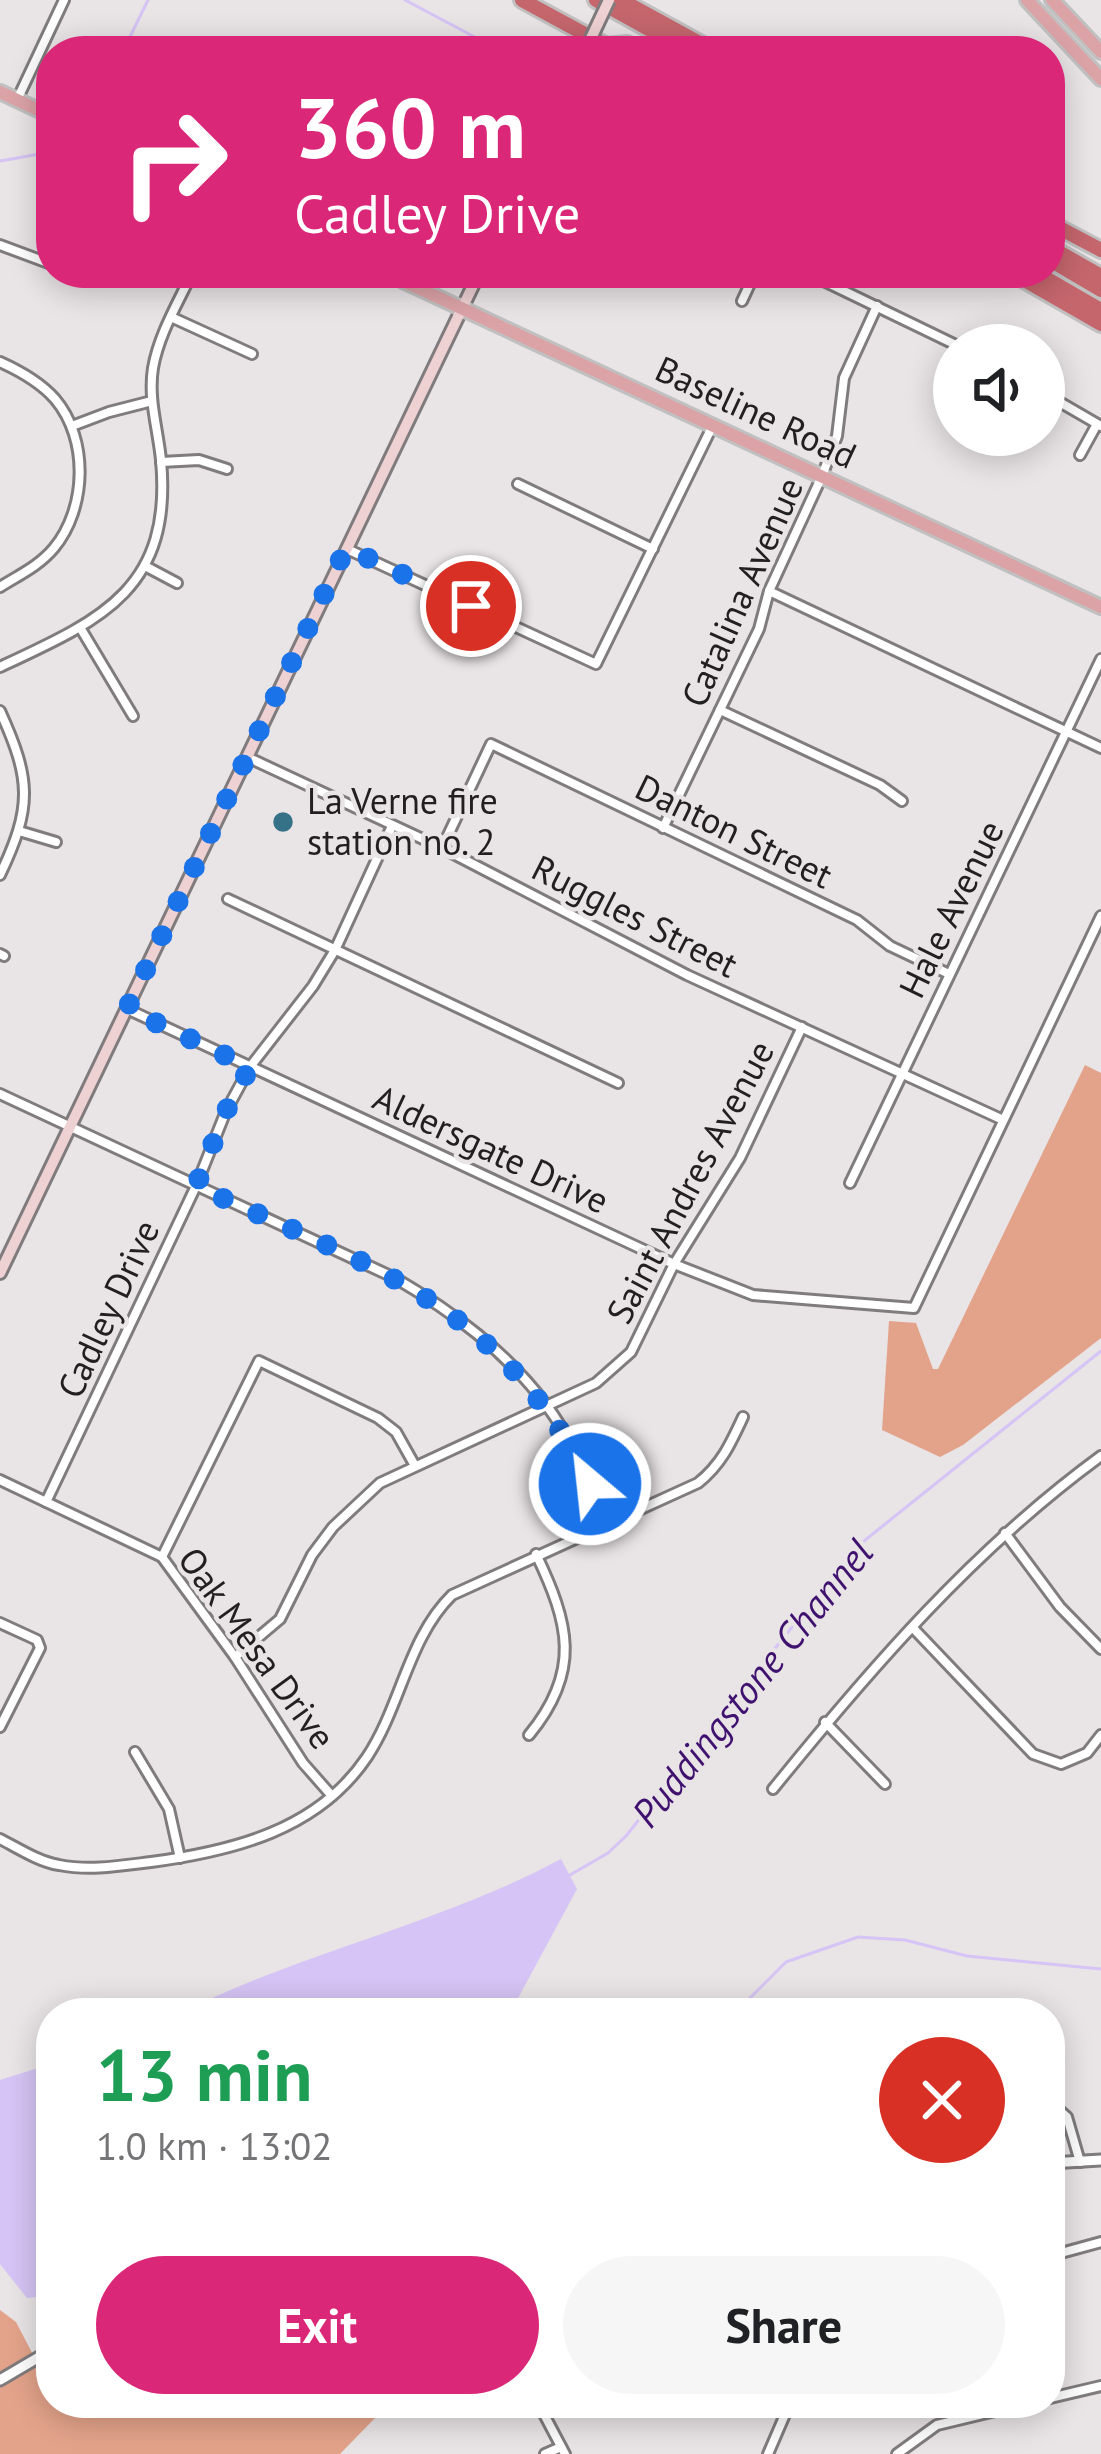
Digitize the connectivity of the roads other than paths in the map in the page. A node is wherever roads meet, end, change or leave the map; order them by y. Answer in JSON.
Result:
{"nodes":[{"id":1,"x":64,"y":0,"type":"edge"},
{"id":2,"x":522,"y":0,"type":"edge"},
{"id":3,"x":596,"y":0,"type":"edge"},
{"id":4,"x":609,"y":0,"type":"edge"},
{"id":5,"x":621,"y":0,"type":"edge"},
{"id":6,"x":1027,"y":0,"type":"edge"},
{"id":7,"x":1052,"y":0,"type":"edge"},
{"id":8,"x":47,"y":36,"type":"edge"},
{"id":9,"x":590,"y":36,"type":"edge"},
{"id":10,"x":592,"y":36,"type":"edge"},
{"id":11,"x":661,"y":36,"type":"edge"},
{"id":12,"x":687,"y":36,"type":"edge"},
{"id":13,"x":1063,"y":36,"type":"edge"},
{"id":14,"x":1065,"y":38,"type":"edge"},
{"id":15,"x":1101,"y":52,"type":"edge"},
{"id":16,"x":36,"y":60,"type":"edge"},
{"id":17,"x":1099,"y":72,"type":"edge"},
{"id":18,"x":0,"y":92,"type":"edge"},
{"id":19,"x":17,"y":100,"type":"junction"},
{"id":20,"x":36,"y":109,"type":"edge"},
{"id":21,"x":1065,"y":231,"type":"edge"},
{"id":22,"x":0,"y":245,"type":"edge"},
{"id":23,"x":1101,"y":250,"type":"edge"},
{"id":24,"x":1065,"y":256,"type":"edge"},
{"id":25,"x":36,"y":258,"type":"edge"},
{"id":26,"x":1065,"y":269,"type":"edge"},
{"id":27,"x":1101,"y":276,"type":"edge"},
{"id":28,"x":185,"y":288,"type":"edge"},
{"id":29,"x":419,"y":288,"type":"edge"},
{"id":30,"x":472,"y":288,"type":"edge"},
{"id":31,"x":748,"y":288,"type":"edge"},
{"id":32,"x":839,"y":288,"type":"edge"},
{"id":33,"x":1039,"y":288,"type":"edge"},
{"id":34,"x":1063,"y":288,"type":"edge"},
{"id":35,"x":1101,"y":290,"type":"edge"},
{"id":36,"x":742,"y":301,"type":"dead end"},
{"id":37,"x":877,"y":306,"type":"junction"},
{"id":38,"x":462,"y":308,"type":"junction"},
{"id":39,"x":1101,"y":310,"type":"edge"},
{"id":40,"x":171,"y":317,"type":"junction"},
{"id":41,"x":1101,"y":323,"type":"edge"},
{"id":42,"x":933,"y":334,"type":"edge"},
{"id":43,"x":252,"y":354,"type":"dead end"},
{"id":44,"x":0,"y":362,"type":"edge"},
{"id":45,"x":152,"y":401,"type":"junction"},
{"id":46,"x":1065,"y":405,"type":"edge"},
{"id":47,"x":713,"y":425,"type":"junction"},
{"id":48,"x":1099,"y":425,"type":"edge"},
{"id":49,"x":72,"y":426,"type":"junction"},
{"id":50,"x":1080,"y":455,"type":"dead end"},
{"id":51,"x":161,"y":462,"type":"junction"},
{"id":52,"x":226,"y":469,"type":"dead end"},
{"id":53,"x":822,"y":476,"type":"junction"},
{"id":54,"x":518,"y":484,"type":"dead end"},
{"id":55,"x":346,"y":548,"type":"junction"},
{"id":56,"x":653,"y":549,"type":"junction"},
{"id":57,"x":145,"y":566,"type":"junction"},
{"id":58,"x":177,"y":583,"type":"dead end"},
{"id":59,"x":0,"y":586,"type":"edge"},
{"id":60,"x":769,"y":591,"type":"junction"},
{"id":61,"x":1101,"y":607,"type":"edge"},
{"id":62,"x":81,"y":629,"type":"junction"},
{"id":63,"x":1101,"y":659,"type":"edge"},
{"id":64,"x":0,"y":667,"type":"edge"},
{"id":65,"x":720,"y":710,"type":"junction"},
{"id":66,"x":0,"y":711,"type":"edge"},
{"id":67,"x":134,"y":716,"type":"dead end"},
{"id":68,"x":1067,"y":732,"type":"junction"},
{"id":69,"x":1101,"y":748,"type":"edge"},
{"id":70,"x":247,"y":757,"type":"junction"},
{"id":71,"x":902,"y":801,"type":"dead end"},
{"id":72,"x":392,"y":826,"type":"junction"},
{"id":73,"x":663,"y":828,"type":"junction"},
{"id":74,"x":19,"y":831,"type":"junction"},
{"id":75,"x":56,"y":842,"type":"dead end"},
{"id":76,"x":442,"y":848,"type":"junction"},
{"id":77,"x":0,"y":875,"type":"edge"},
{"id":78,"x":228,"y":899,"type":"dead end"},
{"id":79,"x":1101,"y":916,"type":"edge"},
{"id":80,"x":335,"y":950,"type":"junction"},
{"id":81,"x":949,"y":974,"type":"junction"},
{"id":82,"x":127,"y":1009,"type":"junction"},
{"id":83,"x":802,"y":1027,"type":"junction"},
{"id":84,"x":250,"y":1067,"type":"junction"},
{"id":85,"x":903,"y":1073,"type":"junction"},
{"id":86,"x":618,"y":1083,"type":"dead end"},
{"id":87,"x":0,"y":1094,"type":"edge"},
{"id":88,"x":1001,"y":1119,"type":"junction"},
{"id":89,"x":70,"y":1128,"type":"junction"},
{"id":90,"x":850,"y":1183,"type":"dead end"},
{"id":91,"x":196,"y":1186,"type":"junction"},
{"id":92,"x":674,"y":1264,"type":"junction"},
{"id":93,"x":0,"y":1273,"type":"edge"},
{"id":94,"x":546,"y":1406,"type":"junction"},
{"id":95,"x":743,"y":1417,"type":"dead end"},
{"id":96,"x":1101,"y":1456,"type":"edge"},
{"id":97,"x":413,"y":1464,"type":"junction"},
{"id":98,"x":0,"y":1480,"type":"edge"},
{"id":99,"x":46,"y":1502,"type":"junction"},
{"id":100,"x":609,"y":1523,"type":"junction"},
{"id":101,"x":1005,"y":1533,"type":"junction"},
{"id":102,"x":536,"y":1553,"type":"junction"},
{"id":103,"x":163,"y":1558,"type":"junction"},
{"id":104,"x":0,"y":1623,"type":"edge"},
{"id":105,"x":913,"y":1628,"type":"junction"},
{"id":106,"x":1101,"y":1649,"type":"edge"},
{"id":107,"x":235,"y":1658,"type":"junction"},
{"id":108,"x":825,"y":1722,"type":"junction"},
{"id":109,"x":0,"y":1727,"type":"edge"},
{"id":110,"x":529,"y":1735,"type":"dead end"},
{"id":111,"x":1101,"y":1735,"type":"edge"},
{"id":112,"x":135,"y":1752,"type":"dead end"},
{"id":113,"x":884,"y":1784,"type":"dead end"},
{"id":114,"x":773,"y":1789,"type":"dead end"},
{"id":115,"x":332,"y":1796,"type":"junction"},
{"id":116,"x":0,"y":1839,"type":"edge"},
{"id":117,"x":180,"y":1858,"type":"junction"},
{"id":118,"x":1065,"y":2115,"type":"edge"},
{"id":119,"x":1101,"y":2160,"type":"edge"},
{"id":120,"x":1065,"y":2162,"type":"edge"},
{"id":121,"x":1080,"y":2162,"type":"junction"},
{"id":122,"x":1101,"y":2242,"type":"edge"},
{"id":123,"x":1065,"y":2252,"type":"edge"},
{"id":124,"x":36,"y":2359,"type":"edge"},
{"id":125,"x":0,"y":2380,"type":"edge"},
{"id":126,"x":1101,"y":2386,"type":"edge"},
{"id":127,"x":1065,"y":2394,"type":"edge"},
{"id":128,"x":546,"y":2418,"type":"edge"},
{"id":129,"x":784,"y":2418,"type":"edge"},
{"id":130,"x":966,"y":2418,"type":"edge"},
{"id":131,"x":563,"y":2451,"type":"edge"},
{"id":132,"x":545,"y":2454,"type":"edge"},
{"id":133,"x":768,"y":2454,"type":"edge"},
{"id":134,"x":897,"y":2454,"type":"edge"}],
"edges":[{"from":1,"to":8,"type":"street"},
{"from":2,"to":9,"type":"highway"},
{"from":3,"to":11,"type":"highway"},
{"from":4,"to":10,"type":"main road","bridge":true},
{"from":5,"to":12,"type":"highway"},
{"from":6,"to":13,"type":"main road"},
{"from":7,"to":15,"type":"main road"},
{"from":14,"to":17,"type":"main road"},
{"from":16,"to":19,"type":"street"},
{"from":18,"to":19,"type":"main road"},
{"from":19,"to":20,"type":"main road"},
{"from":21,"to":23,"type":"highway"},
{"from":22,"to":25,"type":"street"},
{"from":24,"to":27,"type":"highway"},
{"from":26,"to":35,"type":"highway"},
{"from":28,"to":40,"type":"street"},
{"from":29,"to":38,"type":"main road","name":"Baseline Road"},
{"from":30,"to":38,"type":"main road"},
{"from":31,"to":36,"type":"street"},
{"from":32,"to":37,"type":"street"},
{"from":33,"to":41,"type":"highway"},
{"from":34,"to":39,"type":"highway"},
{"from":37,"to":42,"type":"street"},
{"from":37,"to":53,"type":"street","name":"Catalina Avenue"},
{"from":38,"to":47,"type":"main road","name":"Baseline Road"},
{"from":38,"to":55,"type":"main road"},
{"from":40,"to":43,"type":"street"},
{"from":40,"to":45,"type":"street"},
{"from":44,"to":49,"type":"street"},
{"from":45,"to":49,"type":"street"},
{"from":45,"to":51,"type":"street"},
{"from":46,"to":48,"type":"street"},
{"from":47,"to":53,"type":"main road","name":"Baseline Road"},
{"from":47,"to":56,"type":"street"},
{"from":48,"to":50,"type":"street"},
{"from":49,"to":59,"type":"street"},
{"from":51,"to":52,"type":"street"},
{"from":51,"to":57,"type":"street"},
{"from":53,"to":60,"type":"street","name":"Catalina Avenue"},
{"from":53,"to":61,"type":"main road","name":"Baseline Road"},
{"from":54,"to":56,"type":"street"},
{"from":55,"to":56,"type":"street"},
{"from":55,"to":70,"type":"main road"},
{"from":57,"to":58,"type":"street"},
{"from":57,"to":62,"type":"street"},
{"from":60,"to":65,"type":"street","name":"Catalina Avenue"},
{"from":60,"to":68,"type":"street"},
{"from":62,"to":64,"type":"street"},
{"from":62,"to":67,"type":"street"},
{"from":63,"to":68,"type":"street","name":"Hale Avenue"},
{"from":65,"to":71,"type":"street"},
{"from":65,"to":73,"type":"street","name":"Catalina Avenue"},
{"from":66,"to":74,"type":"street"},
{"from":68,"to":69,"type":"street"},
{"from":68,"to":81,"type":"street","name":"Hale Avenue"},
{"from":70,"to":72,"type":"street","name":"Ruggles Street"},
{"from":70,"to":82,"type":"main road"},
{"from":72,"to":76,"type":"street","name":"Ruggles Street"},
{"from":72,"to":80,"type":"street","name":"Cadley Drive"},
{"from":73,"to":76,"type":"street","name":"Danton Street"},
{"from":73,"to":81,"type":"street","name":"Danton Street"},
{"from":74,"to":75,"type":"street"},
{"from":74,"to":77,"type":"street"},
{"from":76,"to":83,"type":"street","name":"Ruggles Street"},
{"from":78,"to":80,"type":"street"},
{"from":79,"to":88,"type":"street"},
{"from":80,"to":84,"type":"street","name":"Cadley Drive"},
{"from":80,"to":86,"type":"street"},
{"from":81,"to":85,"type":"street","name":"Hale Avenue"},
{"from":82,"to":84,"type":"street","name":"Aldersgate Drive"},
{"from":82,"to":89,"type":"main road"},
{"from":83,"to":85,"type":"street","name":"Ruggles Street"},
{"from":83,"to":92,"type":"street","name":"Saint Andres Avenue"},
{"from":84,"to":91,"type":"street","name":"Cadley Drive"},
{"from":84,"to":92,"type":"street","name":"Aldersgate Drive"},
{"from":85,"to":88,"type":"street","name":"Ruggles Street"},
{"from":85,"to":90,"type":"street","name":"Hale Avenue"},
{"from":87,"to":89,"type":"street"},
{"from":88,"to":92,"type":"street","name":"Aldersgate Drive"},
{"from":89,"to":91,"type":"street"},
{"from":89,"to":93,"type":"main road"},
{"from":91,"to":94,"type":"street"},
{"from":91,"to":99,"type":"street","name":"Cadley Drive"},
{"from":92,"to":94,"type":"street","name":"Saint Andres Avenue"},
{"from":94,"to":97,"type":"street","name":"Saint Andres Avenue"},
{"from":94,"to":100,"type":"street"},
{"from":95,"to":100,"type":"street"},
{"from":96,"to":101,"type":"street"},
{"from":97,"to":103,"type":"street"},
{"from":97,"to":107,"type":"street","name":"Saint Andres Avenue"},
{"from":98,"to":99,"type":"street","name":"Oak Mesa Drive"},
{"from":99,"to":103,"type":"street","name":"Oak Mesa Drive"},
{"from":100,"to":102,"type":"street"},
{"from":101,"to":105,"type":"street"},
{"from":101,"to":106,"type":"street"},
{"from":102,"to":110,"type":"street"},
{"from":102,"to":115,"type":"street"},
{"from":103,"to":107,"type":"street","name":"Oak Mesa Drive"},
{"from":104,"to":109,"type":"street"},
{"from":105,"to":108,"type":"street"},
{"from":105,"to":111,"type":"street"},
{"from":107,"to":115,"type":"street","name":"Oak Mesa Drive"},
{"from":108,"to":113,"type":"street"},
{"from":108,"to":114,"type":"street"},
{"from":112,"to":117,"type":"street"},
{"from":115,"to":117,"type":"street"},
{"from":116,"to":117,"type":"street"},
{"from":118,"to":121,"type":"street"},
{"from":119,"to":121,"type":"street"},
{"from":120,"to":121,"type":"street"},
{"from":122,"to":123,"type":"street"},
{"from":124,"to":125,"type":"street"},
{"from":126,"to":127,"type":"street"},
{"from":128,"to":131,"type":"street"},
{"from":129,"to":133,"type":"street"},
{"from":130,"to":134,"type":"street"},
{"from":131,"to":132,"type":"street"}]}
